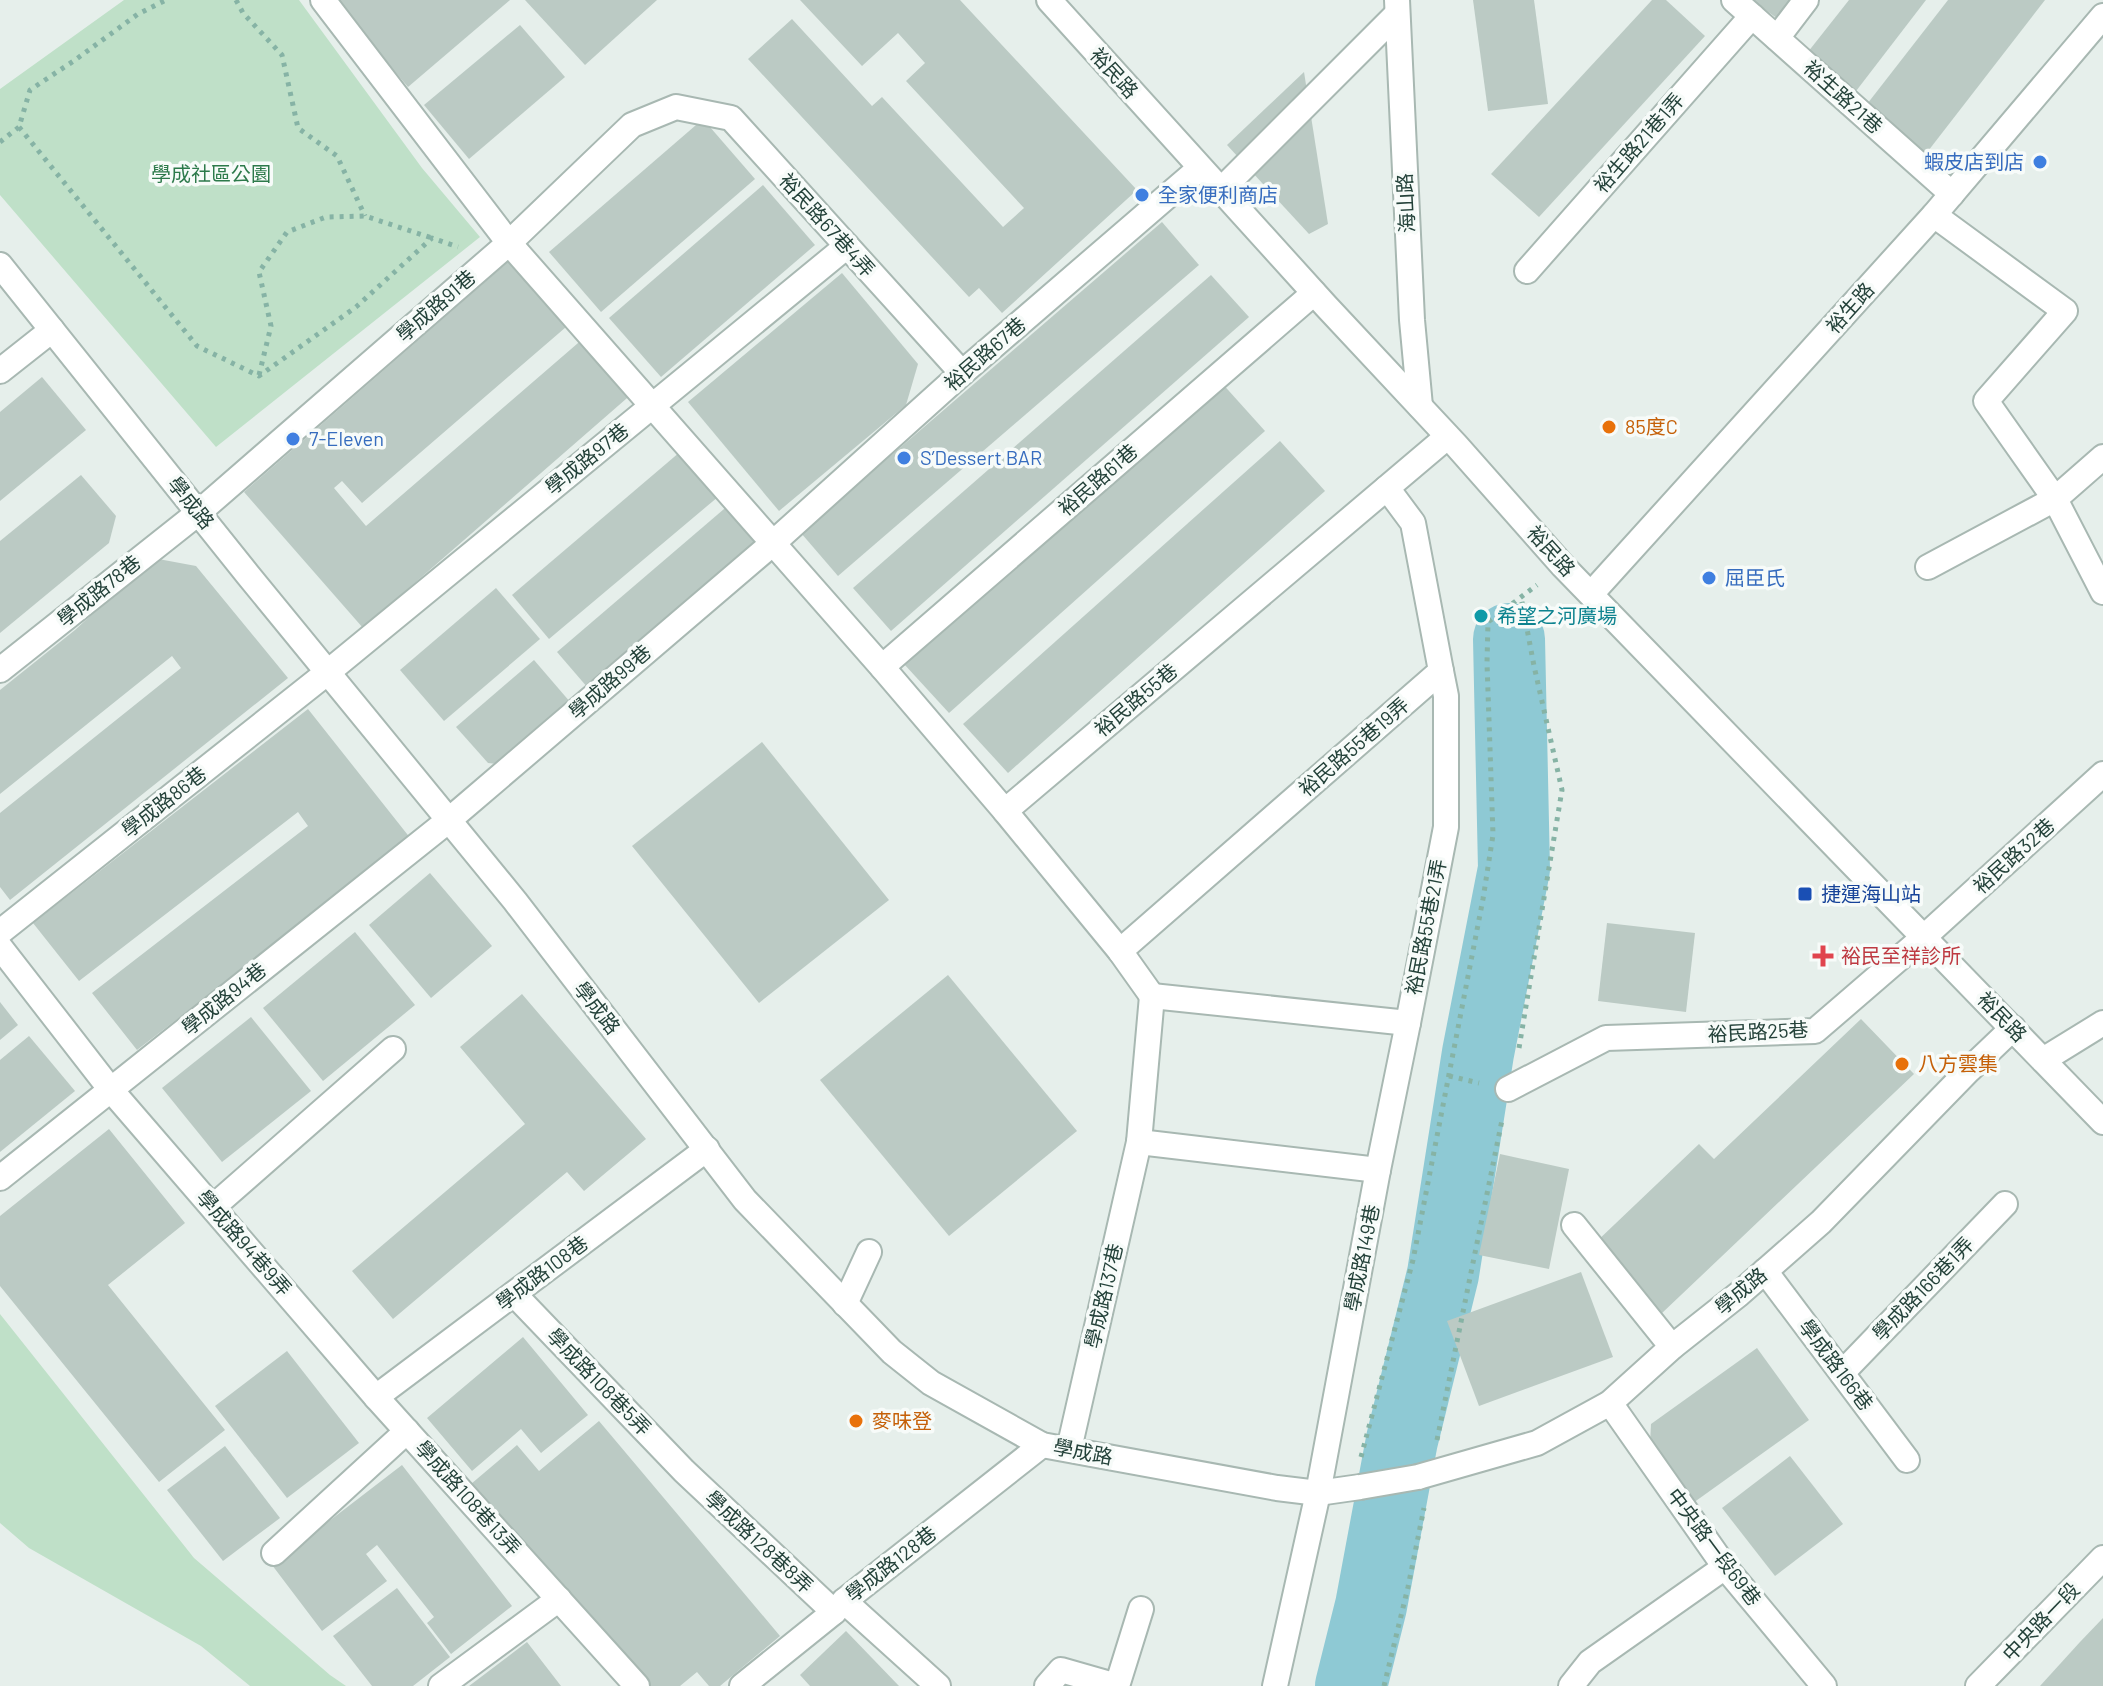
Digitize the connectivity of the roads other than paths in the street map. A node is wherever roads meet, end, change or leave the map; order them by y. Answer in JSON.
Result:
{"nodes":[{"id":1,"x":323,"y":0,"type":"edge"},
{"id":2,"x":1049,"y":0,"type":"edge"},
{"id":3,"x":1806,"y":0,"type":"edge"},
{"id":4,"x":1397,"y":7,"type":"edge"},
{"id":5,"x":1743,"y":8,"type":"edge"},
{"id":6,"x":2103,"y":16,"type":"edge"},
{"id":7,"x":1777,"y":38,"type":"junction"},
{"id":8,"x":676,"y":107,"type":"joint"},
{"id":9,"x":1200,"y":168,"type":"junction"},
{"id":10,"x":1221,"y":190,"type":"junction"},
{"id":11,"x":1952,"y":194,"type":"junction"},
{"id":12,"x":1934,"y":215,"type":"junction"},
{"id":13,"x":847,"y":246,"type":"junction"},
{"id":14,"x":500,"y":251,"type":"junction"},
{"id":15,"x":0,"y":265,"type":"edge"},
{"id":16,"x":1527,"y":271,"type":"dead end"},
{"id":17,"x":1314,"y":293,"type":"junction"},
{"id":18,"x":52,"y":330,"type":"junction"},
{"id":19,"x":0,"y":371,"type":"edge"},
{"id":20,"x":962,"y":373,"type":"junction"},
{"id":21,"x":1420,"y":406,"type":"junction"},
{"id":22,"x":652,"y":407,"type":"junction"},
{"id":23,"x":1447,"y":437,"type":"junction"},
{"id":24,"x":2103,"y":457,"type":"edge"},
{"id":25,"x":1387,"y":488,"type":"junction"},
{"id":26,"x":2055,"y":499,"type":"junction"},
{"id":27,"x":198,"y":513,"type":"junction"},
{"id":28,"x":772,"y":544,"type":"junction"},
{"id":29,"x":1928,"y":567,"type":"dead end"},
{"id":30,"x":2103,"y":592,"type":"edge"},
{"id":31,"x":1591,"y":594,"type":"junction"},
{"id":32,"x":882,"y":667,"type":"junction"},
{"id":33,"x":0,"y":670,"type":"edge"},
{"id":34,"x":1441,"y":671,"type":"junction"},
{"id":35,"x":328,"y":672,"type":"junction"},
{"id":36,"x":2103,"y":774,"type":"edge"},
{"id":37,"x":1005,"y":811,"type":"junction"},
{"id":38,"x":449,"y":820,"type":"junction"},
{"id":39,"x":0,"y":932,"type":"edge"},
{"id":40,"x":1924,"y":937,"type":"junction"},
{"id":41,"x":0,"y":947,"type":"edge"},
{"id":42,"x":1120,"y":951,"type":"junction"},
{"id":43,"x":1152,"y":996,"type":"junction"},
{"id":44,"x":1408,"y":1023,"type":"junction"},
{"id":45,"x":2103,"y":1023,"type":"edge"},
{"id":46,"x":2013,"y":1028,"type":"junction"},
{"id":47,"x":393,"y":1049,"type":"dead end"},
{"id":48,"x":2043,"y":1060,"type":"junction"},
{"id":49,"x":1508,"y":1089,"type":"road end"},
{"id":50,"x":111,"y":1090,"type":"junction"},
{"id":51,"x":2103,"y":1122,"type":"edge"},
{"id":52,"x":1139,"y":1142,"type":"junction"},
{"id":53,"x":707,"y":1149,"type":"junction"},
{"id":54,"x":1378,"y":1170,"type":"junction"},
{"id":55,"x":0,"y":1178,"type":"edge"},
{"id":56,"x":2005,"y":1204,"type":"dead end"},
{"id":57,"x":213,"y":1207,"type":"junction"},
{"id":58,"x":1574,"y":1225,"type":"dead end"},
{"id":59,"x":869,"y":1252,"type":"dead end"},
{"id":60,"x":1765,"y":1271,"type":"junction"},
{"id":61,"x":514,"y":1294,"type":"junction"},
{"id":62,"x":845,"y":1304,"type":"junction"},
{"id":63,"x":1672,"y":1347,"type":"junction"},
{"id":64,"x":1842,"y":1373,"type":"junction"},
{"id":65,"x":376,"y":1397,"type":"junction"},
{"id":66,"x":1610,"y":1403,"type":"junction"},
{"id":67,"x":407,"y":1431,"type":"junction"},
{"id":68,"x":1042,"y":1445,"type":"junction"},
{"id":69,"x":1069,"y":1449,"type":"junction"},
{"id":70,"x":1907,"y":1460,"type":"dead end"},
{"id":71,"x":684,"y":1471,"type":"joint"},
{"id":72,"x":1318,"y":1493,"type":"junction"},
{"id":73,"x":274,"y":1553,"type":"dead end"},
{"id":74,"x":2103,"y":1558,"type":"edge"},
{"id":75,"x":1725,"y":1567,"type":"junction"},
{"id":76,"x":559,"y":1599,"type":"junction"},
{"id":77,"x":839,"y":1606,"type":"junction"},
{"id":78,"x":1141,"y":1609,"type":"dead end"},
{"id":79,"x":441,"y":1686,"type":"edge"},
{"id":80,"x":637,"y":1686,"type":"edge"},
{"id":81,"x":742,"y":1686,"type":"edge"},
{"id":82,"x":938,"y":1686,"type":"edge"},
{"id":83,"x":1047,"y":1686,"type":"edge"},
{"id":84,"x":1275,"y":1686,"type":"edge"},
{"id":85,"x":1571,"y":1686,"type":"edge"},
{"id":86,"x":1824,"y":1686,"type":"edge"},
{"id":87,"x":1978,"y":1686,"type":"edge"}],
"edges":[{"from":1,"to":14,"type":"street"},
{"from":2,"to":9,"type":"street","name":"裕民路"},
{"from":3,"to":7,"type":"street"},
{"from":4,"to":10,"type":"street"},
{"from":4,"to":21,"type":"street","name":"海山路"},
{"from":5,"to":7,"type":"street","name":"裕生路21巷"},
{"from":5,"to":16,"type":"street","name":"裕生路21巷1弄"},
{"from":6,"to":11,"type":"street","name":"裕生路"},
{"from":7,"to":11,"type":"street","name":"裕生路21巷"},
{"from":8,"to":13,"type":"street","name":"裕民路67巷4弄"},
{"from":8,"to":14,"type":"street","name":"學成路91巷"},
{"from":9,"to":10,"type":"street","name":"裕民路"},
{"from":9,"to":20,"type":"street","name":"裕民路67巷"},
{"from":10,"to":17,"type":"street","name":"裕民路"},
{"from":11,"to":12,"type":"street","name":"裕生路"},
{"from":12,"to":26,"type":"street"},
{"from":12,"to":31,"type":"street","name":"裕生路"},
{"from":13,"to":20,"type":"street","name":"裕民路67巷4弄"},
{"from":13,"to":22,"type":"street","name":"學成路97巷"},
{"from":14,"to":22,"type":"street"},
{"from":14,"to":27,"type":"street","name":"學成路91巷"},
{"from":15,"to":18,"type":"street","name":"學成路"},
{"from":17,"to":21,"type":"street","name":"裕民路"},
{"from":17,"to":32,"type":"street","name":"裕民路61巷"},
{"from":18,"to":19,"type":"street"},
{"from":18,"to":27,"type":"street","name":"學成路"},
{"from":20,"to":28,"type":"street","name":"裕民路67巷"},
{"from":21,"to":23,"type":"street","name":"裕民路"},
{"from":22,"to":28,"type":"street"},
{"from":22,"to":35,"type":"street","name":"學成路97巷"},
{"from":23,"to":25,"type":"street","name":"裕民路55巷"},
{"from":23,"to":31,"type":"street","name":"裕民路"},
{"from":24,"to":26,"type":"street"},
{"from":25,"to":34,"type":"street"},
{"from":25,"to":37,"type":"street","name":"裕民路55巷"},
{"from":26,"to":29,"type":"street"},
{"from":26,"to":30,"type":"street"},
{"from":27,"to":33,"type":"street","name":"學成路78巷"},
{"from":27,"to":35,"type":"street","name":"學成路"},
{"from":28,"to":32,"type":"street"},
{"from":28,"to":38,"type":"street","name":"學成路99巷"},
{"from":31,"to":40,"type":"street","name":"裕民路"},
{"from":32,"to":37,"type":"street"},
{"from":34,"to":42,"type":"street","name":"裕民路55巷19弄"},
{"from":34,"to":44,"type":"street","name":"裕民路55巷21弄"},
{"from":35,"to":38,"type":"street","name":"學成路"},
{"from":35,"to":39,"type":"street","name":"學成路86巷"},
{"from":36,"to":40,"type":"street","name":"裕民路32巷"},
{"from":37,"to":42,"type":"street"},
{"from":38,"to":50,"type":"street","name":"學成路94巷"},
{"from":38,"to":53,"type":"street","name":"學成路"},
{"from":40,"to":46,"type":"street","name":"裕民路"},
{"from":40,"to":49,"type":"street","name":"裕民路25巷"},
{"from":41,"to":50,"type":"street","name":"學成路94巷9弄"},
{"from":42,"to":43,"type":"street"},
{"from":43,"to":44,"type":"street","name":"裕民路55巷21弄"},
{"from":43,"to":52,"type":"street","name":"學成路137巷"},
{"from":44,"to":54,"type":"street","name":"學成路149巷"},
{"from":45,"to":48,"type":"street"},
{"from":46,"to":48,"type":"street","name":"裕民路"},
{"from":46,"to":60,"type":"street","name":"學成路"},
{"from":47,"to":57,"type":"street"},
{"from":48,"to":51,"type":"street","name":"裕民路"},
{"from":50,"to":55,"type":"street","name":"學成路94巷"},
{"from":50,"to":57,"type":"street","name":"學成路94巷9弄"},
{"from":52,"to":54,"type":"street"},
{"from":52,"to":69,"type":"street","name":"學成路137巷"},
{"from":53,"to":61,"type":"street","name":"學成路108巷"},
{"from":53,"to":62,"type":"street","name":"學成路"},
{"from":54,"to":72,"type":"street","name":"學成路149巷"},
{"from":56,"to":64,"type":"street","name":"學成路166巷1弄"},
{"from":57,"to":65,"type":"street","name":"學成路94巷9弄"},
{"from":58,"to":63,"type":"street"},
{"from":59,"to":62,"type":"street"},
{"from":60,"to":63,"type":"street","name":"學成路"},
{"from":60,"to":64,"type":"street","name":"學成路166巷"},
{"from":61,"to":65,"type":"street","name":"學成路108巷"},
{"from":61,"to":71,"type":"street","name":"學成路108巷5弄"},
{"from":62,"to":68,"type":"street","name":"學成路"},
{"from":63,"to":66,"type":"street","name":"學成路"},
{"from":64,"to":70,"type":"street","name":"學成路166巷"},
{"from":65,"to":67,"type":"street","name":"學成路108巷13弄"},
{"from":66,"to":72,"type":"street","name":"學成路","bridge":true},
{"from":66,"to":75,"type":"street","name":"中央路一段69巷"},
{"from":67,"to":73,"type":"street"},
{"from":67,"to":76,"type":"street","name":"學成路108巷13弄"},
{"from":68,"to":69,"type":"street","name":"學成路"},
{"from":68,"to":77,"type":"street","name":"學成路128巷"},
{"from":69,"to":72,"type":"street","name":"學成路"},
{"from":71,"to":77,"type":"street","name":"學成路128巷8弄"},
{"from":72,"to":84,"type":"street","name":"學成路149巷"},
{"from":74,"to":87,"type":"street","name":"中央路一段"},
{"from":75,"to":85,"type":"street"},
{"from":75,"to":86,"type":"street","name":"中央路一段69巷"},
{"from":76,"to":79,"type":"street"},
{"from":76,"to":80,"type":"street","name":"學成路108巷13弄"},
{"from":77,"to":81,"type":"street","name":"學成路128巷"},
{"from":77,"to":82,"type":"street","name":"學成路128巷8弄"},
{"from":78,"to":83,"type":"street"}]}
